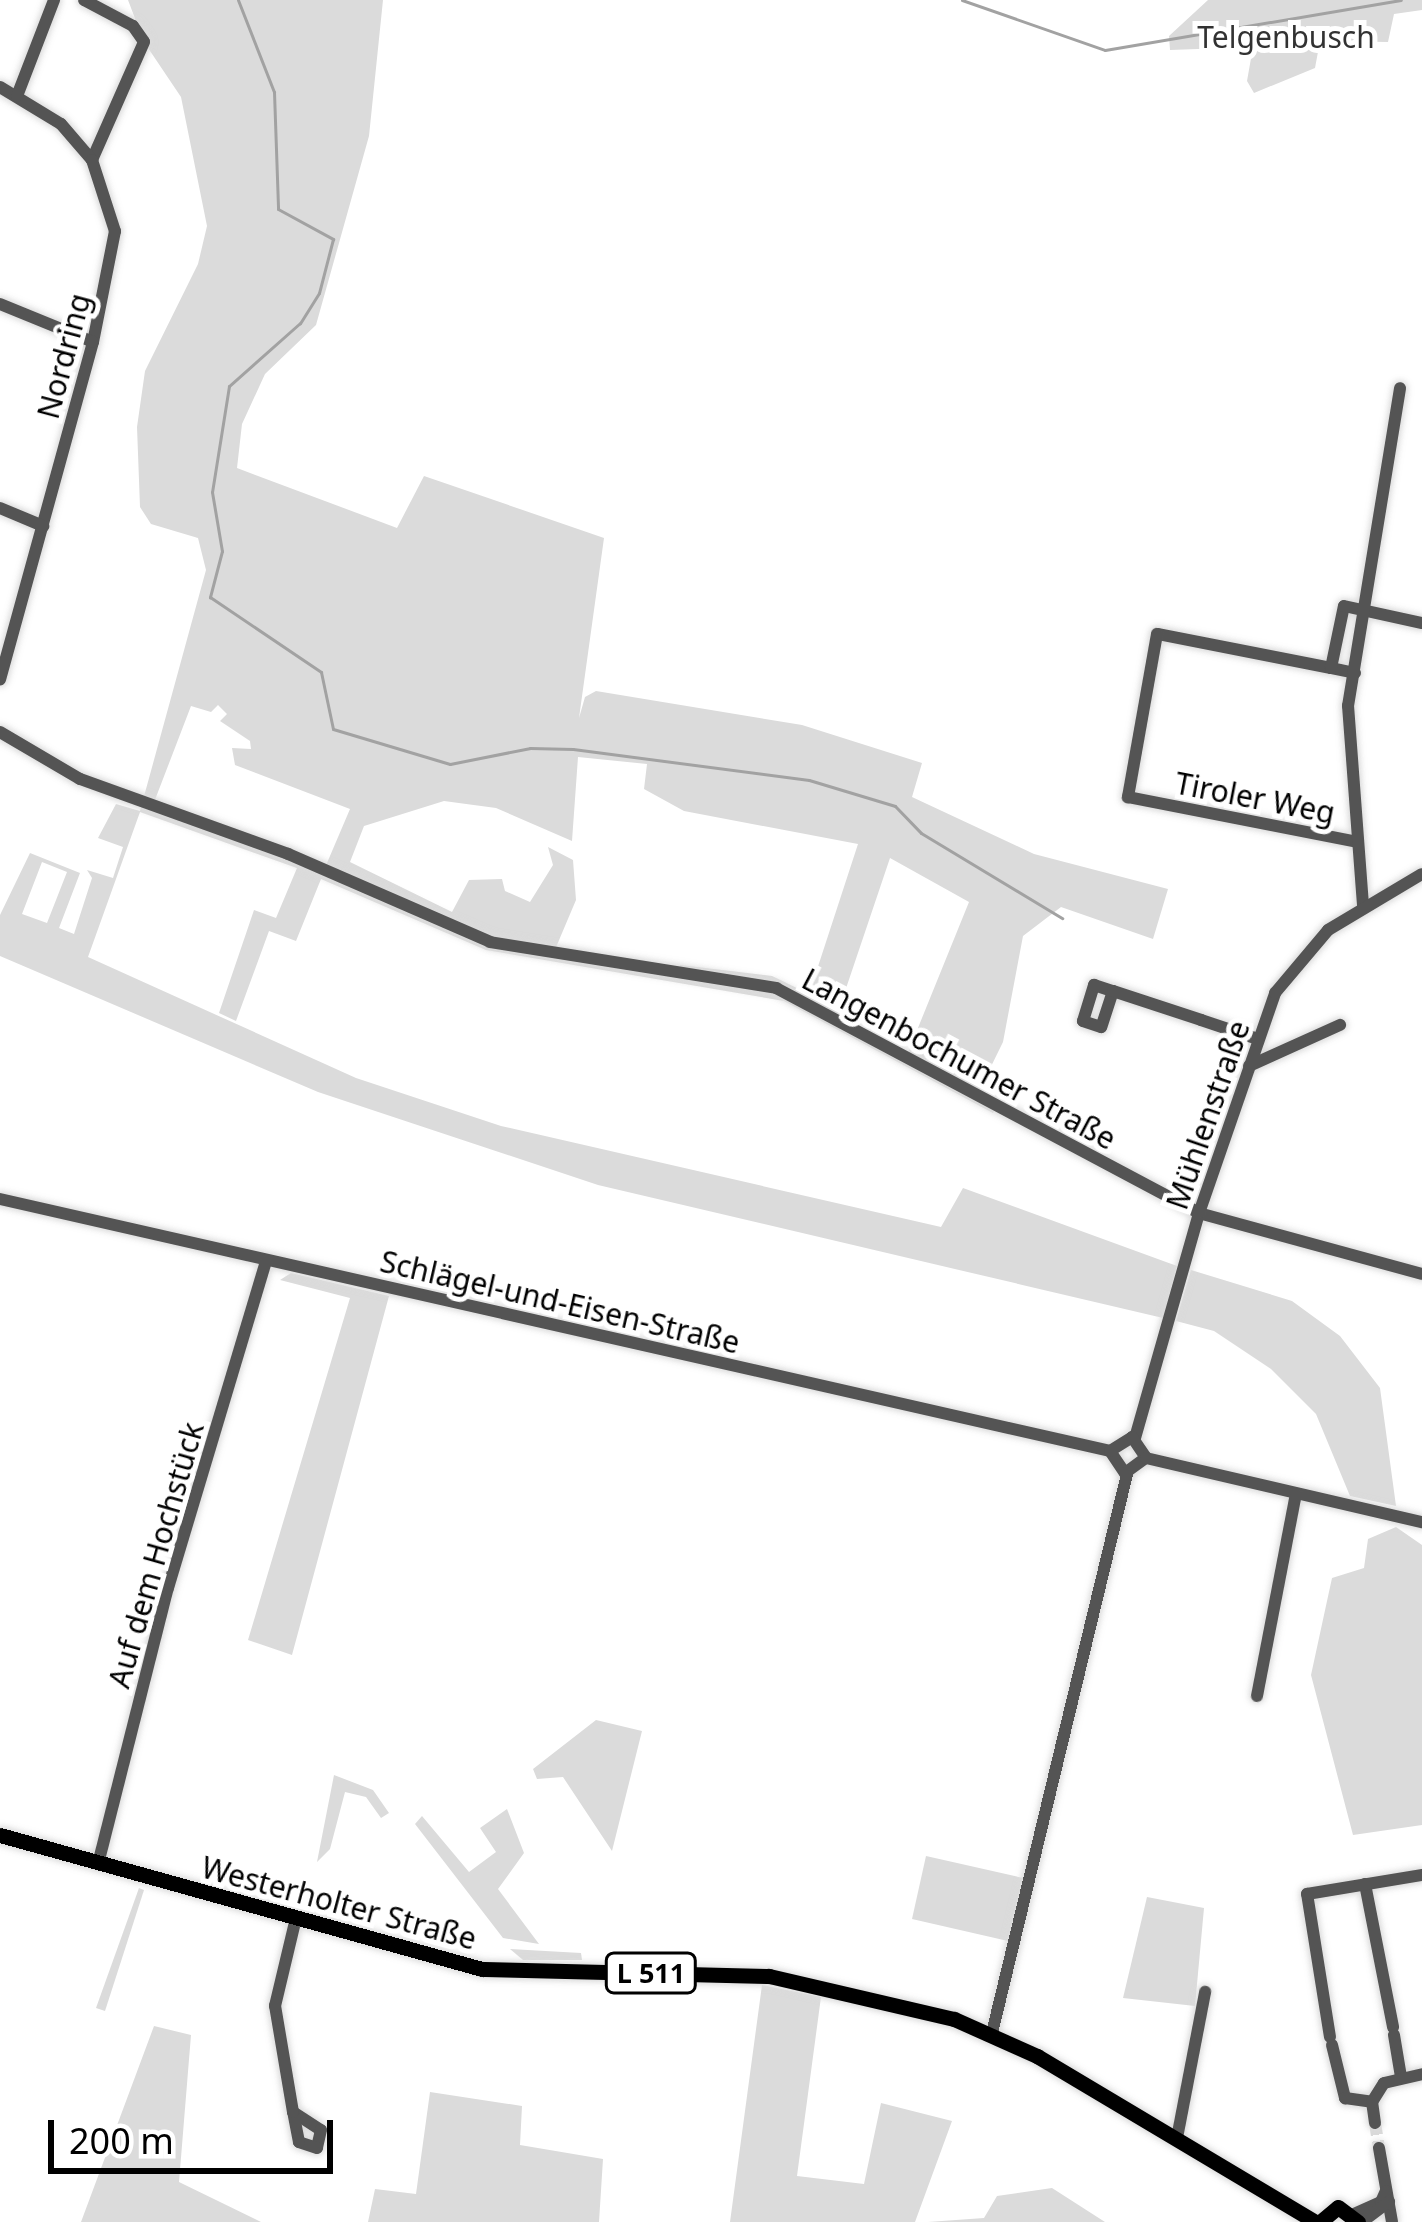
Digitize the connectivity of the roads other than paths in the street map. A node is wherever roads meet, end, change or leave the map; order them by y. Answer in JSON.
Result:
{"nodes":[{"id":1,"x":54,"y":0,"type":"edge"},
{"id":2,"x":84,"y":0,"type":"edge"},
{"id":3,"x":0,"y":87,"type":"edge"},
{"id":4,"x":16,"y":96,"type":"junction"},
{"id":5,"x":92,"y":160,"type":"junction"},
{"id":6,"x":0,"y":304,"type":"edge"},
{"id":7,"x":93,"y":342,"type":"junction"},
{"id":8,"x":1400,"y":388,"type":"dead end"},
{"id":9,"x":0,"y":508,"type":"edge"},
{"id":10,"x":43,"y":526,"type":"junction"},
{"id":11,"x":1367,"y":611,"type":"junction"},
{"id":12,"x":1422,"y":622,"type":"edge"},
{"id":13,"x":1330,"y":668,"type":"junction"},
{"id":14,"x":1355,"y":674,"type":"junction"},
{"id":15,"x":0,"y":679,"type":"edge"},
{"id":16,"x":0,"y":732,"type":"edge"},
{"id":17,"x":1358,"y":842,"type":"junction"},
{"id":18,"x":1422,"y":874,"type":"edge"},
{"id":19,"x":1363,"y":904,"type":"junction"},
{"id":20,"x":1113,"y":991,"type":"dead end"},
{"id":21,"x":1340,"y":1025,"type":"dead end"},
{"id":22,"x":1258,"y":1039,"type":"junction"},
{"id":23,"x":1250,"y":1066,"type":"junction"},
{"id":24,"x":0,"y":1198,"type":"edge"},
{"id":25,"x":1198,"y":1213,"type":"junction"},
{"id":26,"x":266,"y":1262,"type":"junction"},
{"id":27,"x":1422,"y":1274,"type":"edge"},
{"id":28,"x":1135,"y":1438,"type":"junction"},
{"id":29,"x":1110,"y":1451,"type":"junction"},
{"id":30,"x":1146,"y":1458,"type":"junction"},
{"id":31,"x":1127,"y":1474,"type":"junction"},
{"id":32,"x":1296,"y":1494,"type":"junction"},
{"id":33,"x":1422,"y":1522,"type":"edge"},
{"id":34,"x":1257,"y":1696,"type":"dead end"},
{"id":35,"x":0,"y":1834,"type":"edge"},
{"id":36,"x":98,"y":1864,"type":"junction"},
{"id":37,"x":1422,"y":1875,"type":"edge"},
{"id":38,"x":1365,"y":1884,"type":"junction"},
{"id":39,"x":295,"y":1922,"type":"junction"},
{"id":40,"x":1204,"y":1992,"type":"dead end"},
{"id":41,"x":992,"y":2032,"type":"junction"},
{"id":42,"x":1422,"y":2074,"type":"edge"},
{"id":43,"x":1401,"y":2077,"type":"junction"},
{"id":44,"x":1372,"y":2102,"type":"junction"},
{"id":45,"x":293,"y":2112,"type":"dead end"},
{"id":46,"x":1375,"y":2123,"type":"tunnel mouth"},
{"id":47,"x":1177,"y":2138,"type":"junction"},
{"id":48,"x":1379,"y":2148,"type":"tunnel mouth"},
{"id":49,"x":1388,"y":2196,"type":"junction"},
{"id":50,"x":1319,"y":2220,"type":"edge"},
{"id":51,"x":1358,"y":2220,"type":"edge"},
{"id":52,"x":1393,"y":2222,"type":"edge"}],
"edges":[{"from":1,"to":4,"type":"street"},
{"from":2,"to":5,"type":"street"},
{"from":3,"to":4,"type":"street","name":"Nordring"},
{"from":4,"to":5,"type":"street","name":"Nordring"},
{"from":5,"to":7,"type":"street","name":"Nordring"},
{"from":6,"to":7,"type":"street"},
{"from":7,"to":10,"type":"street","name":"Nordring"},
{"from":8,"to":11,"type":"street"},
{"from":9,"to":10,"type":"street"},
{"from":10,"to":15,"type":"street","name":"Nordring"},
{"from":11,"to":12,"type":"street"},
{"from":11,"to":13,"type":"street"},
{"from":11,"to":14,"type":"street"},
{"from":13,"to":14,"type":"street"},
{"from":13,"to":17,"type":"street","name":"Tiroler Weg"},
{"from":14,"to":17,"type":"street"},
{"from":16,"to":25,"type":"street","name":"Langenbochumer Straße"},
{"from":17,"to":19,"type":"street"},
{"from":18,"to":19,"type":"street","name":"Mühlenstraße"},
{"from":19,"to":22,"type":"street","name":"Mühlenstraße"},
{"from":20,"to":22,"type":"street"},
{"from":21,"to":23,"type":"street"},
{"from":22,"to":23,"type":"street","name":"Mühlenstraße"},
{"from":23,"to":25,"type":"street","name":"Mühlenstraße"},
{"from":24,"to":26,"type":"street","name":"Schlägel-und-Eisen-Straße"},
{"from":25,"to":27,"type":"street","name":"Langenbochumer Straße"},
{"from":25,"to":28,"type":"street","name":"Mühlenstraße"},
{"from":26,"to":29,"type":"street","name":"Schlägel-und-Eisen-Straße"},
{"from":26,"to":36,"type":"street","name":"Auf dem Hochstück"},
{"from":28,"to":29,"type":"street"},
{"from":28,"to":30,"type":"street"},
{"from":29,"to":31,"type":"street"},
{"from":30,"to":31,"type":"street"},
{"from":30,"to":32,"type":"street"},
{"from":31,"to":41,"type":"street"},
{"from":32,"to":33,"type":"street"},
{"from":32,"to":34,"type":"street"},
{"from":35,"to":36,"type":"main road","name":"Westerholter Straße","number":"L 511"},
{"from":36,"to":39,"type":"main road","name":"Westerholter Straße","number":"L 511"},
{"from":37,"to":38,"type":"street"},
{"from":38,"to":43,"type":"street"},
{"from":38,"to":44,"type":"street"},
{"from":39,"to":41,"type":"main road","name":"Westerholter Straße","number":"L 511"},
{"from":39,"to":45,"type":"street"},
{"from":40,"to":47,"type":"street"},
{"from":41,"to":47,"type":"main road","name":"Westerholter Straße","number":"L 511"},
{"from":42,"to":43,"type":"street"},
{"from":43,"to":44,"type":"street"},
{"from":44,"to":46,"type":"street"},
{"from":47,"to":50,"type":"main road","name":"Westerholter Straße","number":"L 511"},
{"from":48,"to":49,"type":"street"},
{"from":49,"to":51,"type":"street"},
{"from":49,"to":52,"type":"street"},
{"from":50,"to":51,"type":"main road","number":"L 511"}]}
